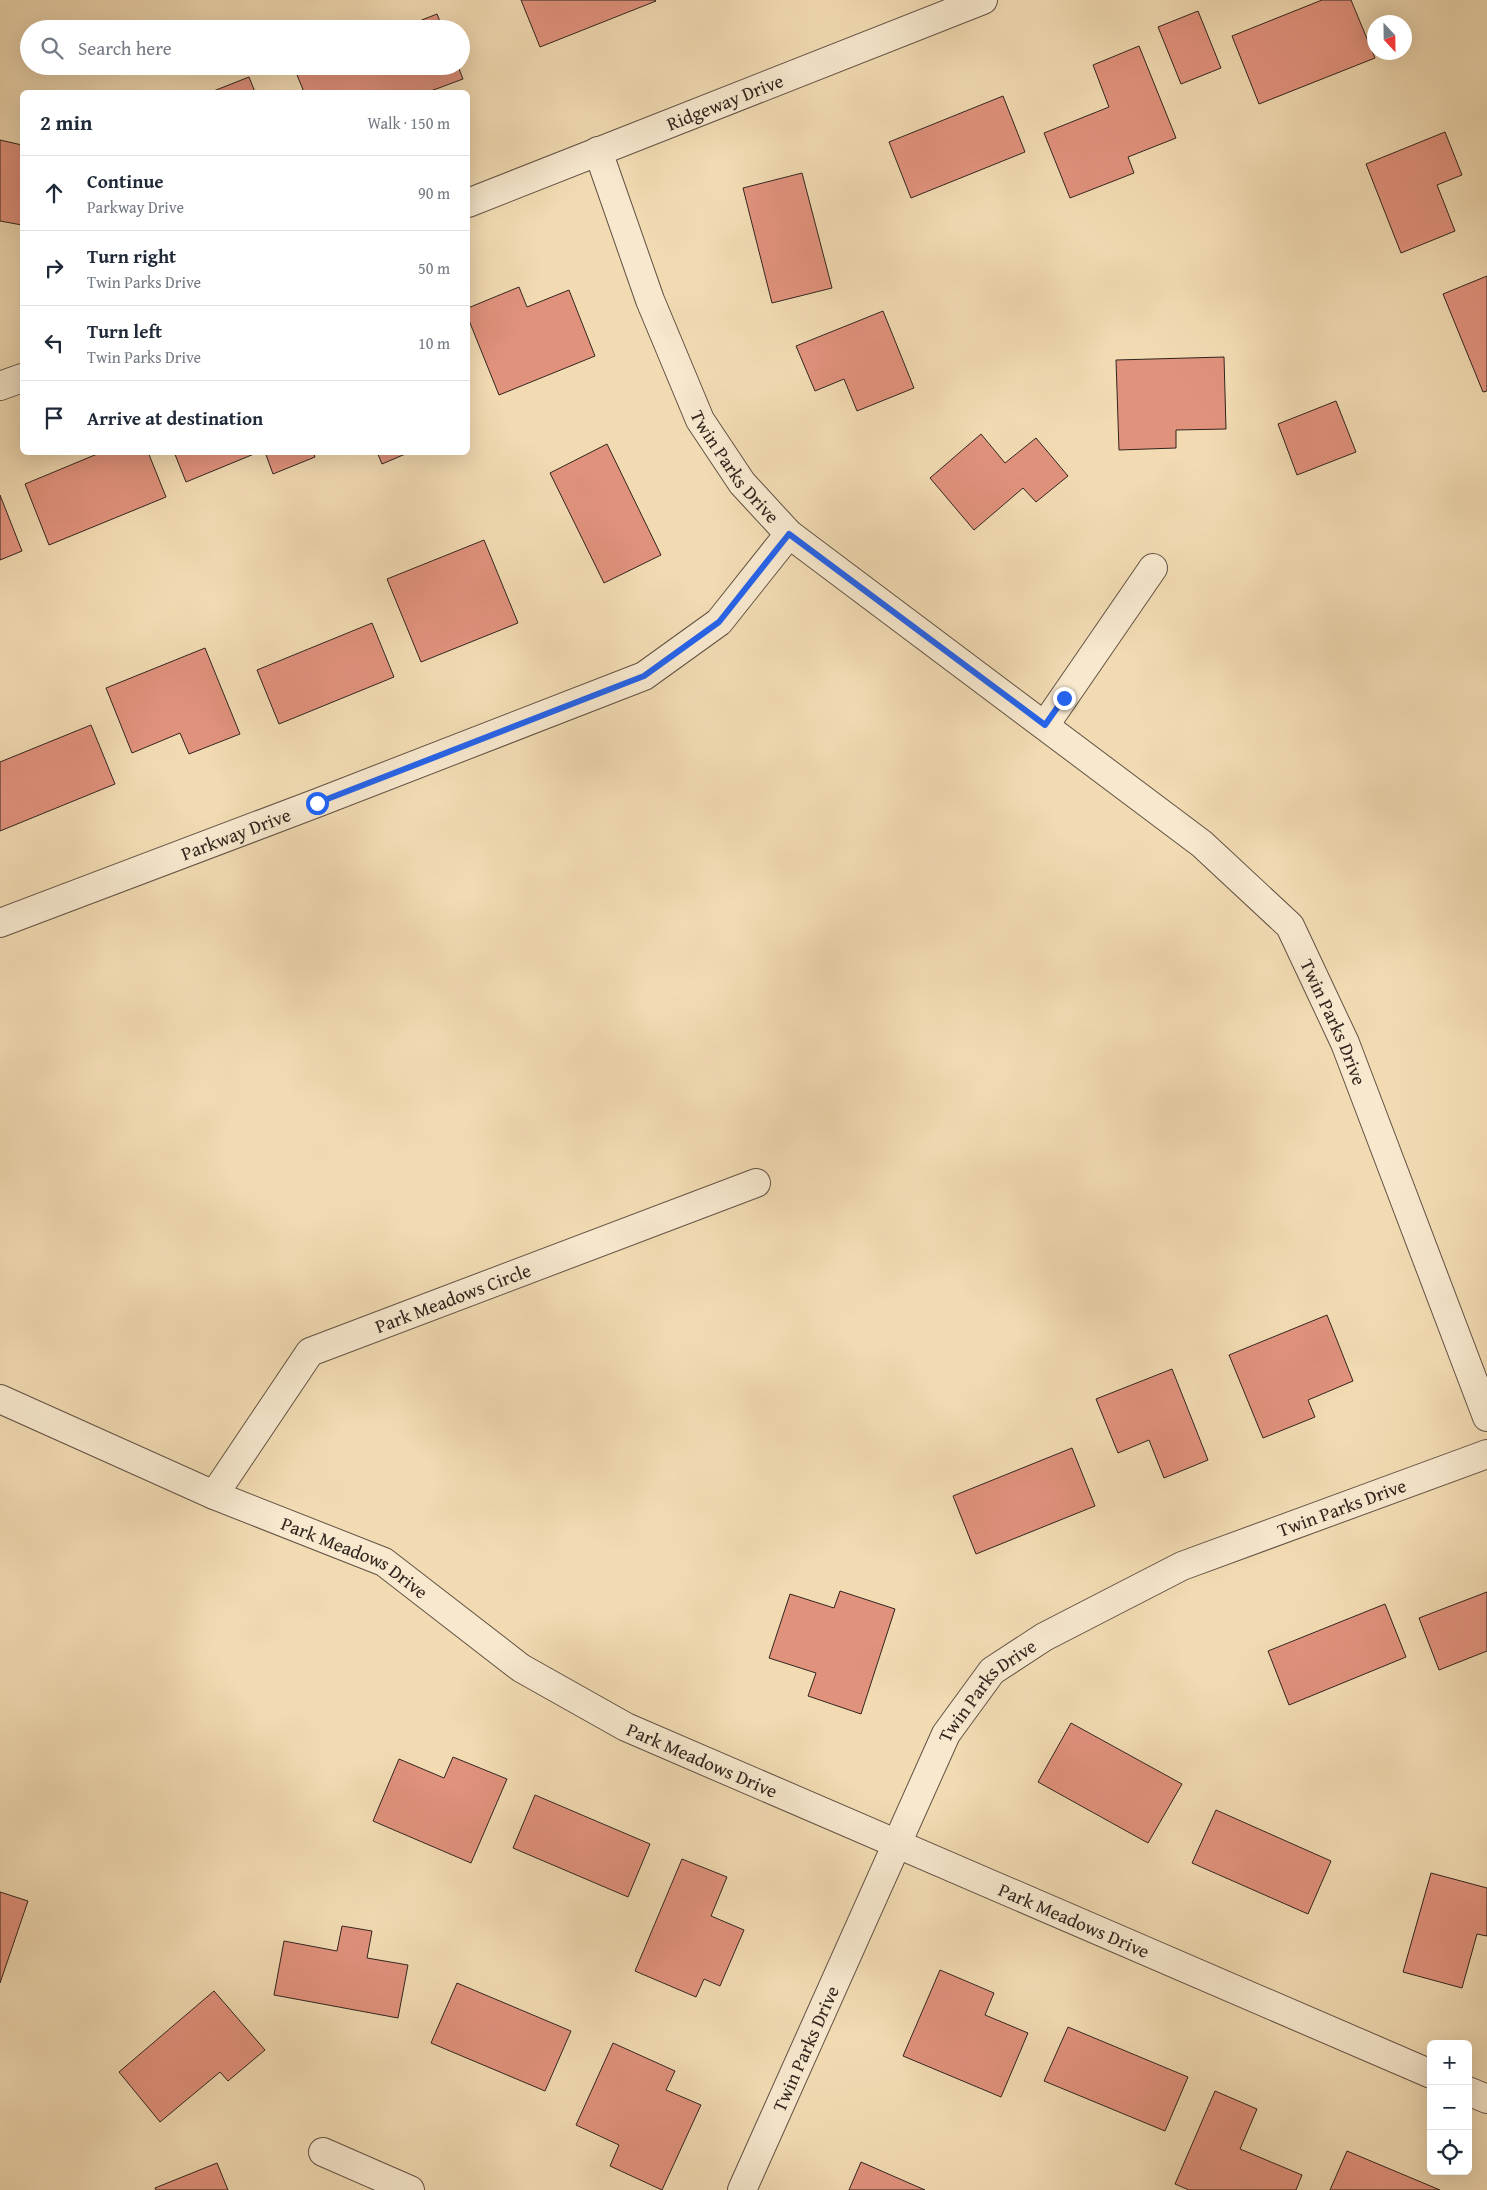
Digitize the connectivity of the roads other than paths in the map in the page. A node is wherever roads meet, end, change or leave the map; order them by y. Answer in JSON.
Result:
{"nodes":[{"id":1,"x":983,"y":0,"type":"edge"},
{"id":2,"x":598,"y":151,"type":"junction"},
{"id":3,"x":470,"y":202,"type":"edge"},
{"id":4,"x":20,"y":379,"type":"edge"},
{"id":5,"x":0,"y":386,"type":"edge"},
{"id":6,"x":789,"y":534,"type":"junction"},
{"id":7,"x":1153,"y":568,"type":"dead end"},
{"id":8,"x":1045,"y":725,"type":"junction"},
{"id":9,"x":0,"y":923,"type":"edge"},
{"id":10,"x":756,"y":1183,"type":"dead end"},
{"id":11,"x":0,"y":1399,"type":"edge"},
{"id":12,"x":1487,"y":1417,"type":"edge"},
{"id":13,"x":1487,"y":1454,"type":"edge"},
{"id":14,"x":214,"y":1495,"type":"junction"},
{"id":15,"x":899,"y":1843,"type":"junction"},
{"id":16,"x":1427,"y":2072,"type":"edge"},
{"id":17,"x":1472,"y":2093,"type":"edge"},
{"id":18,"x":1487,"y":2099,"type":"edge"},
{"id":19,"x":323,"y":2152,"type":"dead end"},
{"id":20,"x":410,"y":2190,"type":"edge"},
{"id":21,"x":742,"y":2190,"type":"edge"}],
"edges":[{"from":1,"to":2,"type":"street","name":"Ridgeway Drive"},
{"from":2,"to":3,"type":"street","name":"Ridgeway Drive"},
{"from":2,"to":6,"type":"street","name":"Twin Parks Drive"},
{"from":4,"to":5,"type":"street"},
{"from":6,"to":8,"type":"street","name":"Twin Parks Drive"},
{"from":6,"to":9,"type":"street","name":"Parkway Drive"},
{"from":7,"to":8,"type":"street"},
{"from":8,"to":12,"type":"street","name":"Twin Parks Drive"},
{"from":10,"to":14,"type":"street","name":"Park Meadows Circle"},
{"from":11,"to":14,"type":"street","name":"Park Meadows Drive"},
{"from":13,"to":15,"type":"street","name":"Twin Parks Drive"},
{"from":14,"to":15,"type":"street","name":"Park Meadows Drive"},
{"from":15,"to":16,"type":"street","name":"Park Meadows Drive"},
{"from":15,"to":21,"type":"street","name":"Twin Parks Drive"},
{"from":17,"to":18,"type":"street"},
{"from":19,"to":20,"type":"street"}]}
